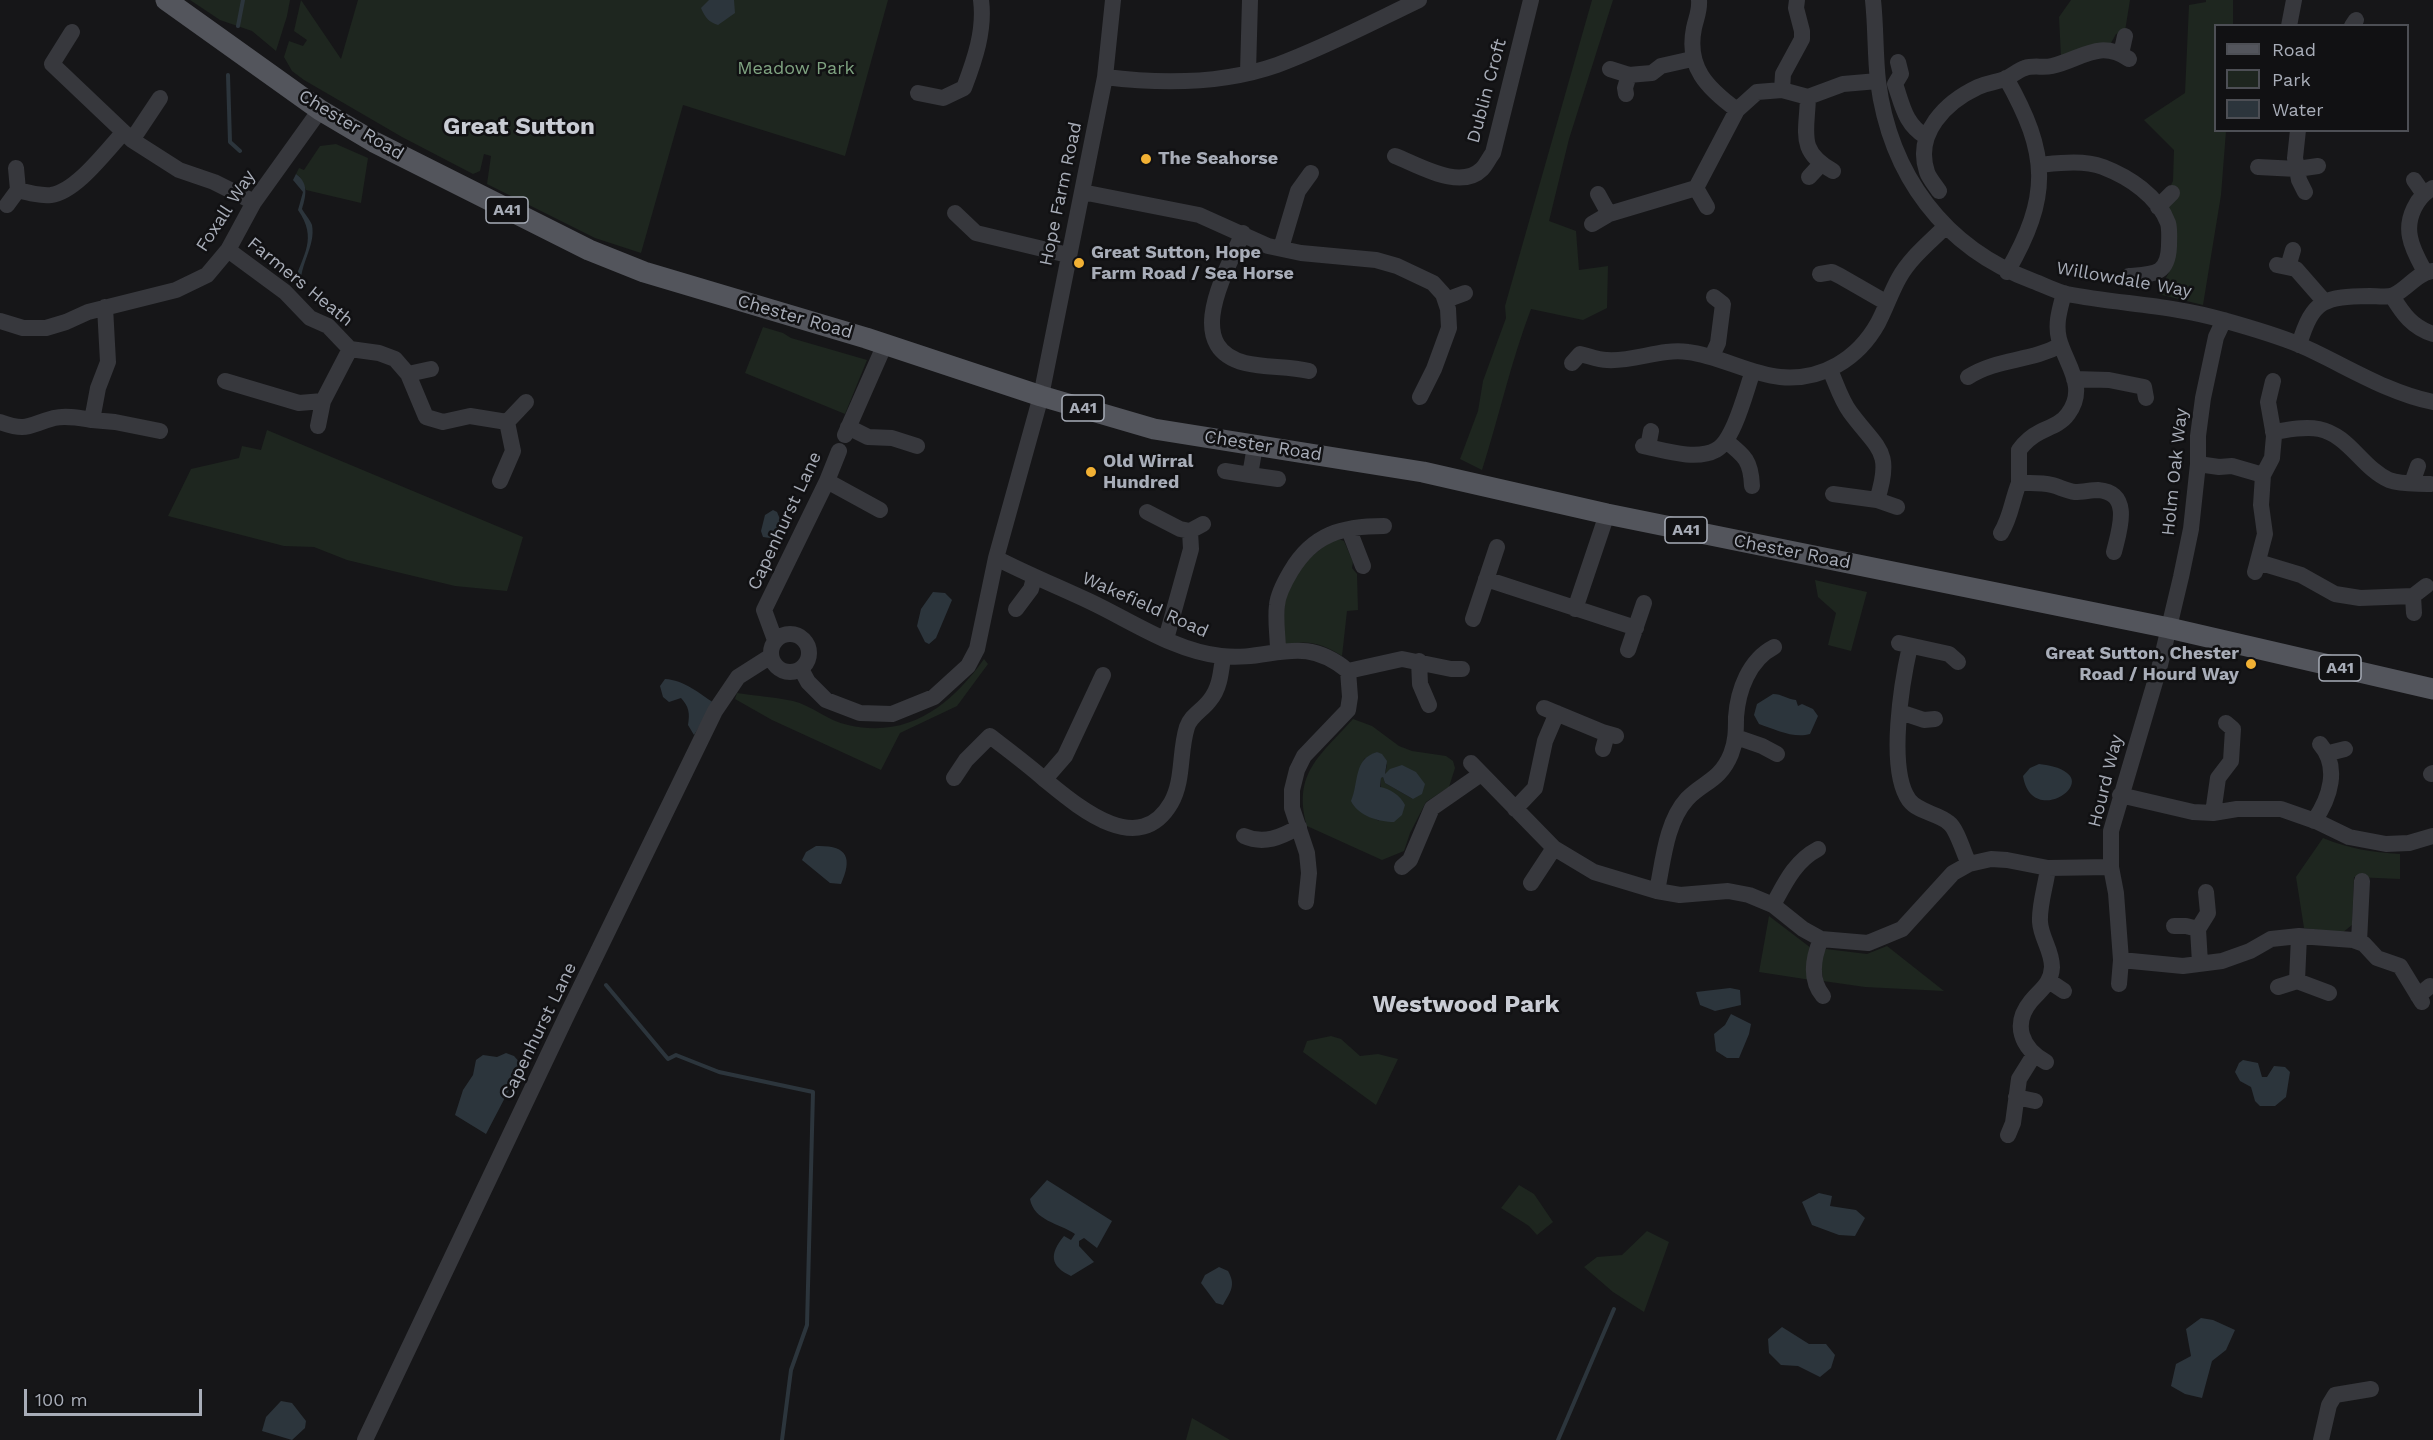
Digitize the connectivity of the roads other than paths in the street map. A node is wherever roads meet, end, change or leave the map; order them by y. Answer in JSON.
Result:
{"nodes":[{"id":1,"x":166,"y":0,"type":"edge"},
{"id":2,"x":981,"y":0,"type":"edge"},
{"id":3,"x":1113,"y":0,"type":"edge"},
{"id":4,"x":1250,"y":0,"type":"edge"},
{"id":5,"x":1380,"y":0,"type":"edge"},
{"id":6,"x":1419,"y":0,"type":"edge"},
{"id":7,"x":1531,"y":0,"type":"edge"},
{"id":8,"x":1699,"y":0,"type":"edge"},
{"id":9,"x":1797,"y":0,"type":"edge"},
{"id":10,"x":1873,"y":0,"type":"edge"},
{"id":11,"x":2294,"y":0,"type":"edge"},
{"id":12,"x":1382,"y":18,"type":"junction"},
{"id":13,"x":2289,"y":24,"type":"edge"},
{"id":14,"x":72,"y":32,"type":"dead end"},
{"id":15,"x":2125,"y":36,"type":"dead end"},
{"id":16,"x":1692,"y":59,"type":"junction"},
{"id":17,"x":1898,"y":62,"type":"dead end"},
{"id":18,"x":1610,"y":69,"type":"dead end"},
{"id":19,"x":1248,"y":72,"type":"junction"},
{"id":20,"x":1629,"y":75,"type":"junction"},
{"id":21,"x":1105,"y":77,"type":"junction"},
{"id":22,"x":2006,"y":78,"type":"junction"},
{"id":23,"x":1878,"y":81,"type":"junction"},
{"id":24,"x":1782,"y":90,"type":"junction"},
{"id":25,"x":918,"y":93,"type":"dead end"},
{"id":26,"x":1626,"y":94,"type":"dead end"},
{"id":27,"x":160,"y":98,"type":"dead end"},
{"id":28,"x":1808,"y":98,"type":"junction"},
{"id":29,"x":320,"y":110,"type":"junction"},
{"id":30,"x":1737,"y":110,"type":"junction"},
{"id":31,"x":2298,"y":132,"type":"edge"},
{"id":32,"x":128,"y":136,"type":"junction"},
{"id":33,"x":1926,"y":137,"type":"junction"},
{"id":34,"x":1395,"y":156,"type":"dead end"},
{"id":35,"x":2039,"y":165,"type":"junction"},
{"id":36,"x":2318,"y":166,"type":"dead end"},
{"id":37,"x":2258,"y":167,"type":"dead end"},
{"id":38,"x":16,"y":168,"type":"dead end"},
{"id":39,"x":2297,"y":169,"type":"junction"},
{"id":40,"x":1311,"y":173,"type":"dead end"},
{"id":41,"x":1809,"y":177,"type":"dead end"},
{"id":42,"x":2423,"y":187,"type":"edge"},
{"id":43,"x":1696,"y":188,"type":"junction"},
{"id":44,"x":18,"y":190,"type":"junction"},
{"id":45,"x":1939,"y":191,"type":"dead end"},
{"id":46,"x":1082,"y":192,"type":"junction"},
{"id":47,"x":2305,"y":192,"type":"dead end"},
{"id":48,"x":2172,"y":193,"type":"dead end"},
{"id":49,"x":1598,"y":194,"type":"dead end"},
{"id":50,"x":254,"y":202,"type":"junction"},
{"id":51,"x":7,"y":205,"type":"dead end"},
{"id":52,"x":1707,"y":207,"type":"dead end"},
{"id":53,"x":2158,"y":207,"type":"junction"},
{"id":54,"x":956,"y":213,"type":"dead end"},
{"id":55,"x":1609,"y":214,"type":"junction"},
{"id":56,"x":1592,"y":224,"type":"dead end"},
{"id":57,"x":1945,"y":227,"type":"junction"},
{"id":58,"x":1243,"y":234,"type":"junction"},
{"id":59,"x":1281,"y":248,"type":"junction"},
{"id":60,"x":228,"y":250,"type":"junction"},
{"id":61,"x":2293,"y":250,"type":"dead end"},
{"id":62,"x":1068,"y":255,"type":"junction"},
{"id":63,"x":2429,"y":271,"type":"edge"},
{"id":64,"x":2007,"y":272,"type":"junction"},
{"id":65,"x":1820,"y":274,"type":"dead end"},
{"id":66,"x":2129,"y":276,"type":"dead end"},
{"id":67,"x":1465,"y":293,"type":"dead end"},
{"id":68,"x":2064,"y":293,"type":"junction"},
{"id":69,"x":2392,"y":296,"type":"junction"},
{"id":70,"x":1446,"y":300,"type":"junction"},
{"id":71,"x":1724,"y":300,"type":"dead end"},
{"id":72,"x":2324,"y":301,"type":"junction"},
{"id":73,"x":1887,"y":303,"type":"junction"},
{"id":74,"x":105,"y":307,"type":"junction"},
{"id":75,"x":2224,"y":320,"type":"junction"},
{"id":76,"x":0,"y":321,"type":"edge"},
{"id":77,"x":2433,"y":334,"type":"edge"},
{"id":78,"x":885,"y":344,"type":"junction"},
{"id":79,"x":2061,"y":345,"type":"junction"},
{"id":80,"x":2299,"y":345,"type":"junction"},
{"id":81,"x":350,"y":349,"type":"junction"},
{"id":82,"x":1576,"y":352,"type":"dead end"},
{"id":83,"x":1712,"y":356,"type":"junction"},
{"id":84,"x":431,"y":369,"type":"dead end"},
{"id":85,"x":1309,"y":370,"type":"dead end"},
{"id":86,"x":1830,"y":370,"type":"junction"},
{"id":87,"x":1753,"y":371,"type":"junction"},
{"id":88,"x":408,"y":374,"type":"junction"},
{"id":89,"x":1968,"y":377,"type":"dead end"},
{"id":90,"x":2074,"y":379,"type":"junction"},
{"id":91,"x":225,"y":381,"type":"dead end"},
{"id":92,"x":2273,"y":381,"type":"dead end"},
{"id":93,"x":2147,"y":387,"type":"dead end"},
{"id":94,"x":1041,"y":396,"type":"junction"},
{"id":95,"x":1420,"y":397,"type":"dead end"},
{"id":96,"x":323,"y":401,"type":"junction"},
{"id":97,"x":526,"y":402,"type":"dead end"},
{"id":98,"x":2433,"y":402,"type":"edge"},
{"id":99,"x":92,"y":420,"type":"junction"},
{"id":100,"x":0,"y":422,"type":"edge"},
{"id":101,"x":507,"y":422,"type":"junction"},
{"id":102,"x":318,"y":426,"type":"dead end"},
{"id":103,"x":160,"y":431,"type":"dead end"},
{"id":104,"x":2273,"y":432,"type":"junction"},
{"id":105,"x":1726,"y":441,"type":"junction"},
{"id":106,"x":1647,"y":442,"type":"dead end"},
{"id":107,"x":917,"y":446,"type":"dead end"},
{"id":108,"x":1256,"y":446,"type":"junction"},
{"id":109,"x":838,"y":451,"type":"dead end"},
{"id":110,"x":2198,"y":464,"type":"junction"},
{"id":111,"x":2418,"y":466,"type":"dead end"},
{"id":112,"x":1225,"y":471,"type":"dead end"},
{"id":113,"x":1250,"y":475,"type":"junction"},
{"id":114,"x":2263,"y":475,"type":"junction"},
{"id":115,"x":1278,"y":479,"type":"dead end"},
{"id":116,"x":500,"y":481,"type":"dead end"},
{"id":117,"x":827,"y":481,"type":"junction"},
{"id":118,"x":2019,"y":483,"type":"junction"},
{"id":119,"x":2412,"y":483,"type":"junction"},
{"id":120,"x":2430,"y":484,"type":"dead end"},
{"id":121,"x":1752,"y":486,"type":"dead end"},
{"id":122,"x":1833,"y":494,"type":"dead end"},
{"id":123,"x":1877,"y":500,"type":"junction"},
{"id":124,"x":1897,"y":507,"type":"dead end"},
{"id":125,"x":880,"y":510,"type":"dead end"},
{"id":126,"x":1147,"y":512,"type":"dead end"},
{"id":127,"x":1607,"y":514,"type":"junction"},
{"id":128,"x":1384,"y":526,"type":"dead end"},
{"id":129,"x":1349,"y":530,"type":"junction"},
{"id":130,"x":2001,"y":532,"type":"dead end"},
{"id":131,"x":1497,"y":547,"type":"dead end"},
{"id":132,"x":2115,"y":552,"type":"dead end"},
{"id":133,"x":996,"y":558,"type":"junction"},
{"id":134,"x":1363,"y":566,"type":"dead end"},
{"id":135,"x":1034,"y":578,"type":"junction"},
{"id":136,"x":1486,"y":579,"type":"junction"},
{"id":137,"x":2418,"y":598,"type":"dead end"},
{"id":138,"x":1644,"y":603,"type":"dead end"},
{"id":139,"x":1016,"y":609,"type":"dead end"},
{"id":140,"x":1575,"y":609,"type":"junction"},
{"id":141,"x":1473,"y":619,"type":"dead end"},
{"id":142,"x":1635,"y":628,"type":"junction"},
{"id":143,"x":2169,"y":628,"type":"junction"},
{"id":144,"x":1166,"y":639,"type":"junction"},
{"id":145,"x":1774,"y":647,"type":"dead end"},
{"id":146,"x":773,"y":648,"type":"junction"},
{"id":147,"x":1628,"y":650,"type":"dead end"},
{"id":148,"x":1278,"y":651,"type":"junction"},
{"id":149,"x":1223,"y":657,"type":"junction"},
{"id":150,"x":1419,"y":661,"type":"junction"},
{"id":151,"x":1958,"y":662,"type":"dead end"},
{"id":152,"x":801,"y":669,"type":"junction"},
{"id":153,"x":1462,"y":669,"type":"dead end"},
{"id":154,"x":1347,"y":671,"type":"junction"},
{"id":155,"x":1103,"y":675,"type":"dead end"},
{"id":156,"x":2433,"y":689,"type":"edge"},
{"id":157,"x":1429,"y":705,"type":"dead end"},
{"id":158,"x":1900,"y":712,"type":"junction"},
{"id":159,"x":1928,"y":723,"type":"dead end"},
{"id":160,"x":2235,"y":725,"type":"dead end"},
{"id":161,"x":1736,"y":737,"type":"junction"},
{"id":162,"x":1608,"y":739,"type":"dead end"},
{"id":163,"x":2331,"y":748,"type":"dead end"},
{"id":164,"x":1777,"y":754,"type":"dead end"},
{"id":165,"x":954,"y":778,"type":"dead end"},
{"id":166,"x":1045,"y":779,"type":"junction"},
{"id":167,"x":2120,"y":795,"type":"junction"},
{"id":168,"x":1515,"y":809,"type":"junction"},
{"id":169,"x":2213,"y":813,"type":"junction"},
{"id":170,"x":2314,"y":821,"type":"junction"},
{"id":171,"x":1299,"y":827,"type":"junction"},
{"id":172,"x":2433,"y":836,"type":"edge"},
{"id":173,"x":1249,"y":841,"type":"dead end"},
{"id":174,"x":1554,"y":848,"type":"junction"},
{"id":175,"x":1808,"y":849,"type":"dead end"},
{"id":176,"x":1969,"y":864,"type":"junction"},
{"id":177,"x":1410,"y":865,"type":"dead end"},
{"id":178,"x":2111,"y":867,"type":"junction"},
{"id":179,"x":2048,"y":868,"type":"junction"},
{"id":180,"x":2362,"y":881,"type":"dead end"},
{"id":181,"x":1531,"y":883,"type":"dead end"},
{"id":182,"x":1658,"y":891,"type":"junction"},
{"id":183,"x":2206,"y":892,"type":"dead end"},
{"id":184,"x":1306,"y":902,"type":"dead end"},
{"id":185,"x":1773,"y":905,"type":"junction"},
{"id":186,"x":2174,"y":926,"type":"dead end"},
{"id":187,"x":2198,"y":929,"type":"junction"},
{"id":188,"x":2299,"y":936,"type":"junction"},
{"id":189,"x":1821,"y":939,"type":"junction"},
{"id":190,"x":2359,"y":942,"type":"junction"},
{"id":191,"x":2121,"y":960,"type":"junction"},
{"id":192,"x":2200,"y":963,"type":"junction"},
{"id":193,"x":2049,"y":981,"type":"junction"},
{"id":194,"x":2297,"y":981,"type":"junction"},
{"id":195,"x":2119,"y":984,"type":"dead end"},
{"id":196,"x":2278,"y":987,"type":"dead end"},
{"id":197,"x":1816,"y":990,"type":"dead end"},
{"id":198,"x":2064,"y":991,"type":"dead end"},
{"id":199,"x":2329,"y":993,"type":"dead end"},
{"id":200,"x":2423,"y":995,"type":"dead end"},
{"id":201,"x":2016,"y":1097,"type":"junction"},
{"id":202,"x":2035,"y":1101,"type":"dead end"},
{"id":203,"x":2008,"y":1135,"type":"dead end"},
{"id":204,"x":2371,"y":1389,"type":"dead end"},
{"id":205,"x":365,"y":1440,"type":"edge"},
{"id":206,"x":2321,"y":1440,"type":"edge"}],
"edges":[{"from":1,"to":29,"type":"main road","name":"Chester Road","number":"A41"},
{"from":2,"to":25,"type":"street"},
{"from":3,"to":21,"type":"street","name":"Hope Farm Road"},
{"from":4,"to":19,"type":"street"},
{"from":5,"to":12,"type":"street"},
{"from":6,"to":12,"type":"street"},
{"from":7,"to":34,"type":"street","name":"Dublin Croft"},
{"from":8,"to":16,"type":"street"},
{"from":9,"to":24,"type":"street"},
{"from":10,"to":23,"type":"street","name":"Willowdale Way"},
{"from":11,"to":13,"type":"street"},
{"from":12,"to":19,"type":"street"},
{"from":14,"to":32,"type":"street"},
{"from":15,"to":22,"type":"street"},
{"from":16,"to":20,"type":"street"},
{"from":16,"to":30,"type":"street"},
{"from":17,"to":33,"type":"street"},
{"from":18,"to":20,"type":"street"},
{"from":19,"to":21,"type":"street"},
{"from":20,"to":26,"type":"street"},
{"from":21,"to":46,"type":"street","name":"Hope Farm Road"},
{"from":22,"to":33,"type":"street"},
{"from":22,"to":35,"type":"street"},
{"from":23,"to":28,"type":"street"},
{"from":23,"to":57,"type":"street","name":"Willowdale Way"},
{"from":24,"to":28,"type":"street"},
{"from":24,"to":30,"type":"street"},
{"from":27,"to":32,"type":"street"},
{"from":28,"to":41,"type":"street"},
{"from":29,"to":50,"type":"street","name":"Foxall Way"},
{"from":29,"to":78,"type":"main road","name":"Chester Road","number":"A41"},
{"from":30,"to":43,"type":"street"},
{"from":31,"to":39,"type":"street"},
{"from":32,"to":44,"type":"street"},
{"from":32,"to":50,"type":"street"},
{"from":33,"to":45,"type":"street"},
{"from":35,"to":53,"type":"street"},
{"from":35,"to":64,"type":"street"},
{"from":36,"to":39,"type":"street"},
{"from":37,"to":39,"type":"street"},
{"from":38,"to":44,"type":"street"},
{"from":39,"to":47,"type":"street"},
{"from":40,"to":59,"type":"street"},
{"from":42,"to":63,"type":"street"},
{"from":43,"to":52,"type":"street"},
{"from":43,"to":55,"type":"street"},
{"from":44,"to":51,"type":"street"},
{"from":46,"to":58,"type":"street"},
{"from":46,"to":62,"type":"street","name":"Hope Farm Road"},
{"from":48,"to":53,"type":"street"},
{"from":49,"to":55,"type":"street"},
{"from":50,"to":60,"type":"street","name":"Foxall Way"},
{"from":53,"to":66,"type":"street"},
{"from":54,"to":62,"type":"street"},
{"from":55,"to":56,"type":"street"},
{"from":57,"to":64,"type":"street","name":"Willowdale Way"},
{"from":57,"to":73,"type":"street"},
{"from":58,"to":59,"type":"street"},
{"from":58,"to":85,"type":"street"},
{"from":59,"to":70,"type":"street"},
{"from":60,"to":74,"type":"street","name":"Foxall Way"},
{"from":60,"to":81,"type":"street","name":"Farmers Heath"},
{"from":61,"to":72,"type":"street"},
{"from":62,"to":94,"type":"street","name":"Hope Farm Road"},
{"from":63,"to":69,"type":"street"},
{"from":64,"to":68,"type":"street","name":"Willowdale Way"},
{"from":65,"to":73,"type":"street"},
{"from":67,"to":70,"type":"street"},
{"from":68,"to":75,"type":"street","name":"Willowdale Way"},
{"from":68,"to":79,"type":"street"},
{"from":69,"to":72,"type":"street"},
{"from":69,"to":77,"type":"street"},
{"from":70,"to":95,"type":"street"},
{"from":71,"to":83,"type":"street"},
{"from":72,"to":80,"type":"street"},
{"from":73,"to":86,"type":"street"},
{"from":74,"to":76,"type":"street","name":"Foxall Way"},
{"from":74,"to":99,"type":"street"},
{"from":75,"to":80,"type":"street","name":"Willowdale Way"},
{"from":75,"to":110,"type":"street","name":"Holm Oak Way"},
{"from":78,"to":94,"type":"main road","name":"Chester Road","number":"A41"},
{"from":78,"to":107,"type":"street"},
{"from":79,"to":89,"type":"street"},
{"from":79,"to":90,"type":"street"},
{"from":80,"to":98,"type":"street","name":"Willowdale Way"},
{"from":81,"to":88,"type":"street","name":"Farmers Heath"},
{"from":81,"to":96,"type":"street"},
{"from":82,"to":83,"type":"street"},
{"from":83,"to":87,"type":"street"},
{"from":84,"to":88,"type":"street"},
{"from":86,"to":87,"type":"street"},
{"from":86,"to":123,"type":"street"},
{"from":87,"to":105,"type":"street"},
{"from":88,"to":101,"type":"street","name":"Farmers Heath"},
{"from":90,"to":93,"type":"street"},
{"from":90,"to":118,"type":"street"},
{"from":91,"to":96,"type":"street"},
{"from":92,"to":104,"type":"street"},
{"from":94,"to":108,"type":"main road","name":"Chester Road","number":"A41"},
{"from":94,"to":133,"type":"street","name":"Hope Farm Road"},
{"from":96,"to":102,"type":"street"},
{"from":97,"to":101,"type":"street"},
{"from":99,"to":100,"type":"street"},
{"from":99,"to":103,"type":"street"},
{"from":101,"to":116,"type":"street"},
{"from":104,"to":114,"type":"street"},
{"from":104,"to":119,"type":"street"},
{"from":105,"to":106,"type":"street"},
{"from":105,"to":121,"type":"street"},
{"from":108,"to":113,"type":"street"},
{"from":108,"to":127,"type":"main road","name":"Chester Road","number":"A41"},
{"from":109,"to":117,"type":"street","name":"Capenhurst Lane"},
{"from":110,"to":114,"type":"street"},
{"from":110,"to":143,"type":"street","name":"Holm Oak Way"},
{"from":111,"to":119,"type":"street"},
{"from":112,"to":113,"type":"street"},
{"from":113,"to":115,"type":"street"},
{"from":114,"to":137,"type":"street"},
{"from":117,"to":125,"type":"street"},
{"from":117,"to":146,"type":"street","name":"Capenhurst Lane"},
{"from":118,"to":130,"type":"street"},
{"from":118,"to":132,"type":"street"},
{"from":119,"to":120,"type":"street"},
{"from":122,"to":123,"type":"street"},
{"from":123,"to":124,"type":"street"},
{"from":126,"to":144,"type":"street"},
{"from":127,"to":140,"type":"street"},
{"from":127,"to":143,"type":"main road","name":"Chester Road","number":"A41"},
{"from":128,"to":129,"type":"street"},
{"from":129,"to":134,"type":"street"},
{"from":129,"to":148,"type":"street"},
{"from":131,"to":136,"type":"street"},
{"from":133,"to":135,"type":"street","name":"Wakefield Road"},
{"from":133,"to":152,"type":"street","name":"Hope Farm Road"},
{"from":135,"to":139,"type":"street"},
{"from":135,"to":144,"type":"street","name":"Wakefield Road"},
{"from":136,"to":140,"type":"street"},
{"from":136,"to":141,"type":"street"},
{"from":138,"to":142,"type":"street"},
{"from":140,"to":142,"type":"street"},
{"from":142,"to":147,"type":"street"},
{"from":143,"to":156,"type":"main road","name":"Chester Road","number":"A41"},
{"from":143,"to":167,"type":"street","name":"Hourd Way"},
{"from":144,"to":149,"type":"street","name":"Wakefield Road"},
{"from":145,"to":161,"type":"street"},
{"from":146,"to":152,"type":"street"},
{"from":146,"to":152,"type":"street"},
{"from":146,"to":205,"type":"street","name":"Capenhurst Lane"},
{"from":148,"to":149,"type":"street","name":"Wakefield Road"},
{"from":148,"to":154,"type":"street","name":"Wakefield Road"},
{"from":149,"to":166,"type":"street"},
{"from":150,"to":153,"type":"street"},
{"from":150,"to":154,"type":"street"},
{"from":150,"to":157,"type":"street"},
{"from":151,"to":158,"type":"street"},
{"from":154,"to":171,"type":"street"},
{"from":155,"to":166,"type":"street"},
{"from":158,"to":159,"type":"street"},
{"from":158,"to":176,"type":"street"},
{"from":160,"to":169,"type":"street"},
{"from":161,"to":164,"type":"street"},
{"from":161,"to":182,"type":"street"},
{"from":162,"to":168,"type":"street"},
{"from":163,"to":170,"type":"street"},
{"from":165,"to":166,"type":"street"},
{"from":167,"to":169,"type":"street"},
{"from":167,"to":178,"type":"street","name":"Hourd Way"},
{"from":168,"to":174,"type":"street"},
{"from":168,"to":177,"type":"street"},
{"from":169,"to":170,"type":"street"},
{"from":170,"to":172,"type":"street"},
{"from":171,"to":173,"type":"street"},
{"from":171,"to":184,"type":"street"},
{"from":174,"to":181,"type":"street"},
{"from":174,"to":182,"type":"street"},
{"from":175,"to":185,"type":"street"},
{"from":176,"to":179,"type":"street"},
{"from":176,"to":189,"type":"street"},
{"from":178,"to":179,"type":"street"},
{"from":178,"to":191,"type":"street","name":"Hourd Way"},
{"from":179,"to":193,"type":"street"},
{"from":180,"to":190,"type":"street"},
{"from":182,"to":185,"type":"street"},
{"from":183,"to":187,"type":"street"},
{"from":185,"to":189,"type":"street"},
{"from":186,"to":187,"type":"street"},
{"from":187,"to":192,"type":"street"},
{"from":188,"to":190,"type":"street"},
{"from":188,"to":192,"type":"street"},
{"from":188,"to":194,"type":"street"},
{"from":189,"to":197,"type":"street"},
{"from":190,"to":200,"type":"street"},
{"from":191,"to":192,"type":"street"},
{"from":191,"to":195,"type":"street","name":"Hourd Way"},
{"from":193,"to":198,"type":"street"},
{"from":193,"to":201,"type":"street"},
{"from":194,"to":196,"type":"street"},
{"from":194,"to":199,"type":"street"},
{"from":201,"to":202,"type":"street"},
{"from":201,"to":203,"type":"street"},
{"from":204,"to":206,"type":"street"}]}
